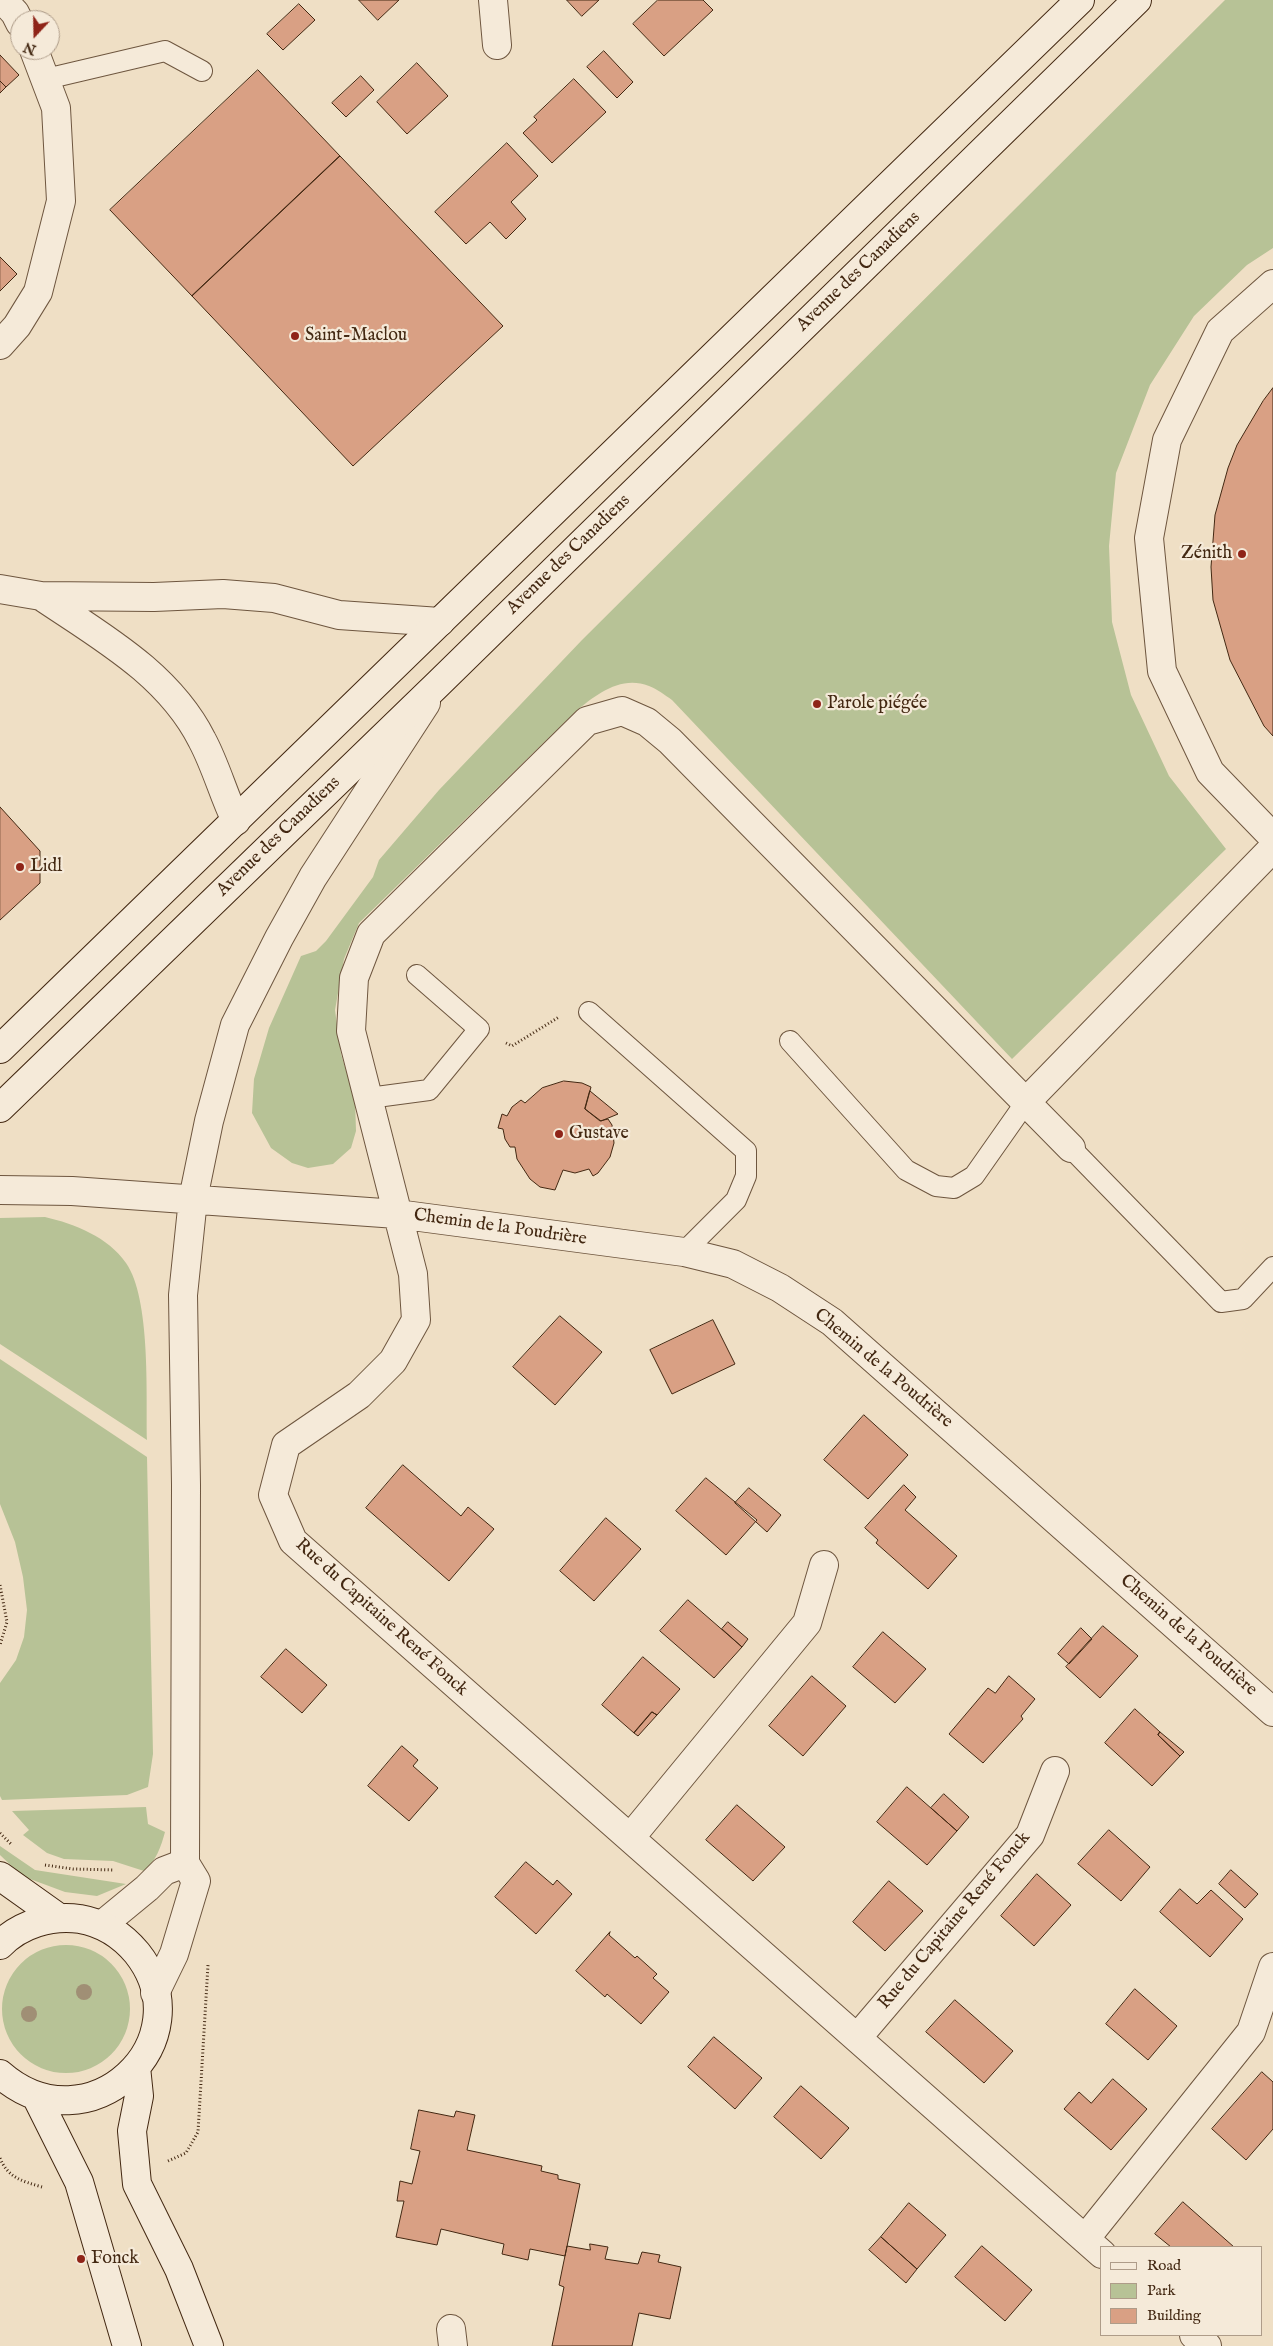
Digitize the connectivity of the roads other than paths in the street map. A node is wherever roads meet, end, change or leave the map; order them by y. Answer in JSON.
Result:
{"nodes":[{"id":1,"x":493,"y":0,"type":"edge"},
{"id":2,"x":1080,"y":0,"type":"edge"},
{"id":3,"x":1137,"y":0,"type":"edge"},
{"id":4,"x":497,"y":45,"type":"dead end"},
{"id":5,"x":38,"y":60,"type":"edge"},
{"id":6,"x":202,"y":71,"type":"dead end"},
{"id":7,"x":46,"y":79,"type":"junction"},
{"id":8,"x":1273,"y":284,"type":"edge"},
{"id":9,"x":0,"y":345,"type":"edge"},
{"id":10,"x":0,"y":589,"type":"edge"},
{"id":11,"x":41,"y":596,"type":"junction"},
{"id":12,"x":440,"y":622,"type":"junction"},
{"id":13,"x":439,"y":683,"type":"junction"},
{"id":14,"x":236,"y":821,"type":"junction"},
{"id":15,"x":1273,"y":837,"type":"edge"},
{"id":16,"x":1273,"y":848,"type":"edge"},
{"id":17,"x":417,"y":975,"type":"dead end"},
{"id":18,"x":589,"y":1012,"type":"road end"},
{"id":19,"x":790,"y":1041,"type":"dead end"},
{"id":20,"x":0,"y":1049,"type":"edge"},
{"id":21,"x":369,"y":1098,"type":"junction"},
{"id":22,"x":1026,"y":1102,"type":"junction"},
{"id":23,"x":0,"y":1108,"type":"edge"},
{"id":24,"x":1071,"y":1148,"type":"joint"},
{"id":25,"x":0,"y":1190,"type":"edge"},
{"id":26,"x":193,"y":1199,"type":"junction"},
{"id":27,"x":397,"y":1214,"type":"junction"},
{"id":28,"x":684,"y":1252,"type":"junction"},
{"id":29,"x":1273,"y":1267,"type":"edge"},
{"id":30,"x":824,"y":1565,"type":"dead end"},
{"id":31,"x":1273,"y":1712,"type":"edge"},
{"id":32,"x":1054,"y":1771,"type":"dead end"},
{"id":33,"x":630,"y":1838,"type":"junction"},
{"id":34,"x":185,"y":1863,"type":"junction"},
{"id":35,"x":0,"y":1876,"type":"edge"},
{"id":36,"x":59,"y":1918,"type":"junction"},
{"id":37,"x":102,"y":1925,"type":"junction"},
{"id":38,"x":0,"y":1945,"type":"edge"},
{"id":39,"x":1273,"y":1966,"type":"edge"},
{"id":40,"x":155,"y":1993,"type":"junction"},
{"id":41,"x":857,"y":2038,"type":"junction"},
{"id":42,"x":136,"y":2067,"type":"junction"},
{"id":43,"x":0,"y":2074,"type":"edge"},
{"id":44,"x":36,"y":2096,"type":"junction"},
{"id":45,"x":1094,"y":2246,"type":"edge"},
{"id":46,"x":1195,"y":2336,"type":"edge"},
{"id":47,"x":126,"y":2346,"type":"edge"},
{"id":48,"x":209,"y":2346,"type":"edge"},
{"id":49,"x":1206,"y":2346,"type":"edge"}],
"edges":[{"from":1,"to":4,"type":"street"},
{"from":2,"to":12,"type":"street"},
{"from":3,"to":13,"type":"street","name":"Avenue des Canadiens"},
{"from":5,"to":7,"type":"street"},
{"from":6,"to":7,"type":"lane"},
{"from":7,"to":9,"type":"street"},
{"from":8,"to":15,"type":"street"},
{"from":10,"to":11,"type":"street"},
{"from":11,"to":12,"type":"street"},
{"from":11,"to":14,"type":"street"},
{"from":12,"to":14,"type":"street"},
{"from":13,"to":23,"type":"street","name":"Avenue des Canadiens"},
{"from":13,"to":26,"type":"street"},
{"from":14,"to":20,"type":"street"},
{"from":16,"to":22,"type":"street"},
{"from":17,"to":21,"type":"lane"},
{"from":18,"to":28,"type":"lane"},
{"from":19,"to":22,"type":"lane"},
{"from":21,"to":22,"type":"street","name":"Rue du Capitaine René Fonck"},
{"from":21,"to":27,"type":"street","name":"Rue du Capitaine René Fonck"},
{"from":22,"to":24,"type":"street","name":"Rue du Capitaine René Fonck"},
{"from":24,"to":29,"type":"lane"},
{"from":25,"to":26,"type":"street","name":"Chemin de la Poudrière"},
{"from":26,"to":27,"type":"street","name":"Chemin de la Poudrière"},
{"from":26,"to":34,"type":"street"},
{"from":27,"to":28,"type":"street","name":"Chemin de la Poudrière"},
{"from":27,"to":33,"type":"street","name":"Rue du Capitaine René Fonck"},
{"from":28,"to":31,"type":"street","name":"Chemin de la Poudrière"},
{"from":30,"to":33,"type":"street"},
{"from":32,"to":41,"type":"street","name":"Rue du Capitaine René Fonck"},
{"from":33,"to":41,"type":"street","name":"Rue du Capitaine René Fonck"},
{"from":34,"to":37,"type":"street"},
{"from":34,"to":40,"type":"street"},
{"from":35,"to":36,"type":"street"},
{"from":36,"to":37,"type":"street"},
{"from":36,"to":38,"type":"street"},
{"from":37,"to":40,"type":"street"},
{"from":39,"to":45,"type":"street","name":"Rue du Capitaine René Fonck"},
{"from":40,"to":42,"type":"street"},
{"from":41,"to":45,"type":"street","name":"Rue du Capitaine René Fonck"},
{"from":42,"to":44,"type":"street"},
{"from":42,"to":48,"type":"street"},
{"from":43,"to":44,"type":"street"},
{"from":44,"to":47,"type":"street"},
{"from":46,"to":49,"type":"street"}]}
